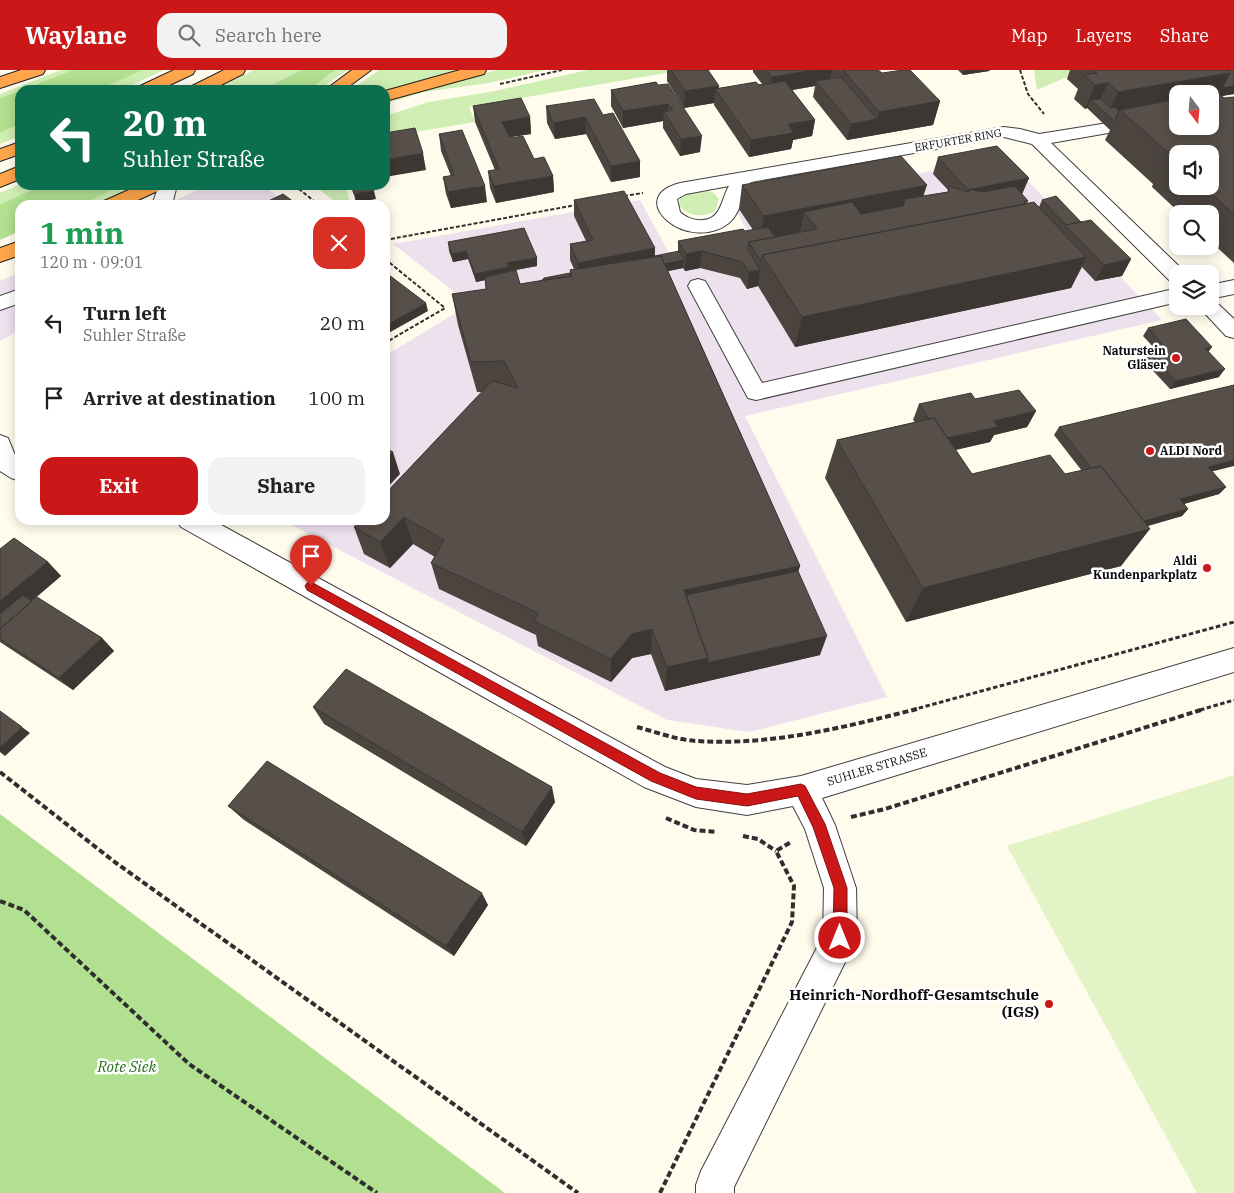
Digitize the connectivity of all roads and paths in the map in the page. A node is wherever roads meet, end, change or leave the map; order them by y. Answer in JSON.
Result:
{"nodes":[{"id":1,"x":37,"y":70,"type":"edge"},
{"id":2,"x":187,"y":70,"type":"edge"},
{"id":3,"x":237,"y":70,"type":"edge"},
{"id":4,"x":362,"y":70,"type":"edge"},
{"id":5,"x":478,"y":70,"type":"edge"},
{"id":6,"x":1020,"y":70,"type":"edge"},
{"id":7,"x":0,"y":83,"type":"edge"},
{"id":8,"x":156,"y":85,"type":"edge"},
{"id":9,"x":208,"y":85,"type":"edge"},
{"id":10,"x":340,"y":85,"type":"edge"},
{"id":11,"x":390,"y":95,"type":"edge"},
{"id":12,"x":1108,"y":128,"type":"dead end"},
{"id":13,"x":1029,"y":137,"type":"junction"},
{"id":14,"x":15,"y":149,"type":"edge"},
{"id":15,"x":0,"y":156,"type":"edge"},
{"id":16,"x":15,"y":174,"type":"edge"},
{"id":17,"x":744,"y":178,"type":"junction"},
{"id":18,"x":0,"y":181,"type":"edge"},
{"id":19,"x":680,"y":189,"type":"junction"},
{"id":20,"x":144,"y":190,"type":"edge"},
{"id":21,"x":300,"y":190,"type":"edge"},
{"id":22,"x":618,"y":197,"type":"edge"},
{"id":23,"x":122,"y":200,"type":"edge"},
{"id":24,"x":313,"y":200,"type":"edge"},
{"id":25,"x":579,"y":204,"type":"edge"},
{"id":26,"x":390,"y":239,"type":"edge"},
{"id":27,"x":15,"y":249,"type":"edge"},
{"id":28,"x":0,"y":256,"type":"edge"},
{"id":29,"x":390,"y":263,"type":"edge"},
{"id":30,"x":1169,"y":268,"type":"edge"},
{"id":31,"x":698,"y":286,"type":"dead end"},
{"id":32,"x":1234,"y":287,"type":"edge"},
{"id":33,"x":1219,"y":290,"type":"edge"},
{"id":34,"x":1169,"y":297,"type":"edge"},
{"id":35,"x":15,"y":298,"type":"edge"},
{"id":36,"x":0,"y":303,"type":"edge"},
{"id":37,"x":1217,"y":315,"type":"edge"},
{"id":38,"x":1234,"y":331,"type":"edge"},
{"id":39,"x":390,"y":340,"type":"edge"},
{"id":40,"x":0,"y":444,"type":"edge"},
{"id":41,"x":10,"y":473,"type":"edge"},
{"id":42,"x":199,"y":525,"type":"edge"},
{"id":43,"x":1234,"y":622,"type":"edge"},
{"id":44,"x":1234,"y":660,"type":"edge"},
{"id":45,"x":1234,"y":700,"type":"edge"},
{"id":46,"x":630,"y":726,"type":"dead end"},
{"id":47,"x":0,"y":772,"type":"edge"},
{"id":48,"x":801,"y":790,"type":"junction"},
{"id":49,"x":819,"y":824,"type":"junction"},
{"id":50,"x":0,"y":901,"type":"edge"},
{"id":51,"x":377,"y":1193,"type":"edge"},
{"id":52,"x":578,"y":1193,"type":"edge"},
{"id":53,"x":660,"y":1193,"type":"edge"},
{"id":54,"x":715,"y":1193,"type":"edge"}],
"edges":[{"from":1,"to":7,"type":"highway"},
{"from":2,"to":8,"type":"highway"},
{"from":3,"to":9,"type":"highway"},
{"from":4,"to":10,"type":"highway"},
{"from":5,"to":11,"type":"highway"},
{"from":6,"to":13,"type":"path"},
{"from":12,"to":13,"type":"street","name":"ERFURTER RING"},
{"from":13,"to":17,"type":"street","name":"ERFURTER RING"},
{"from":13,"to":30,"type":"street"},
{"from":14,"to":15,"type":"highway"},
{"from":16,"to":18,"type":"highway"},
{"from":17,"to":19,"type":"street","name":"ERFURTER RING"},
{"from":17,"to":19,"type":"street"},
{"from":19,"to":22,"type":"path"},
{"from":20,"to":23,"type":"highway"},
{"from":21,"to":24,"type":"path"},
{"from":25,"to":26,"type":"path"},
{"from":27,"to":28,"type":"highway"},
{"from":29,"to":39,"type":"path"},
{"from":31,"to":34,"type":"street"},
{"from":32,"to":33,"type":"street"},
{"from":35,"to":36,"type":"street"},
{"from":37,"to":38,"type":"street"},
{"from":40,"to":41,"type":"street"},
{"from":42,"to":48,"type":"street","name":"SUHLER STRASSE"},
{"from":43,"to":46,"type":"path"},
{"from":44,"to":48,"type":"street","name":"SUHLER STRASSE"},
{"from":45,"to":49,"type":"path"},
{"from":47,"to":52,"type":"path"},
{"from":48,"to":49,"type":"street"},
{"from":49,"to":53,"type":"path"},
{"from":49,"to":54,"type":"street"},
{"from":50,"to":51,"type":"path"}]}
